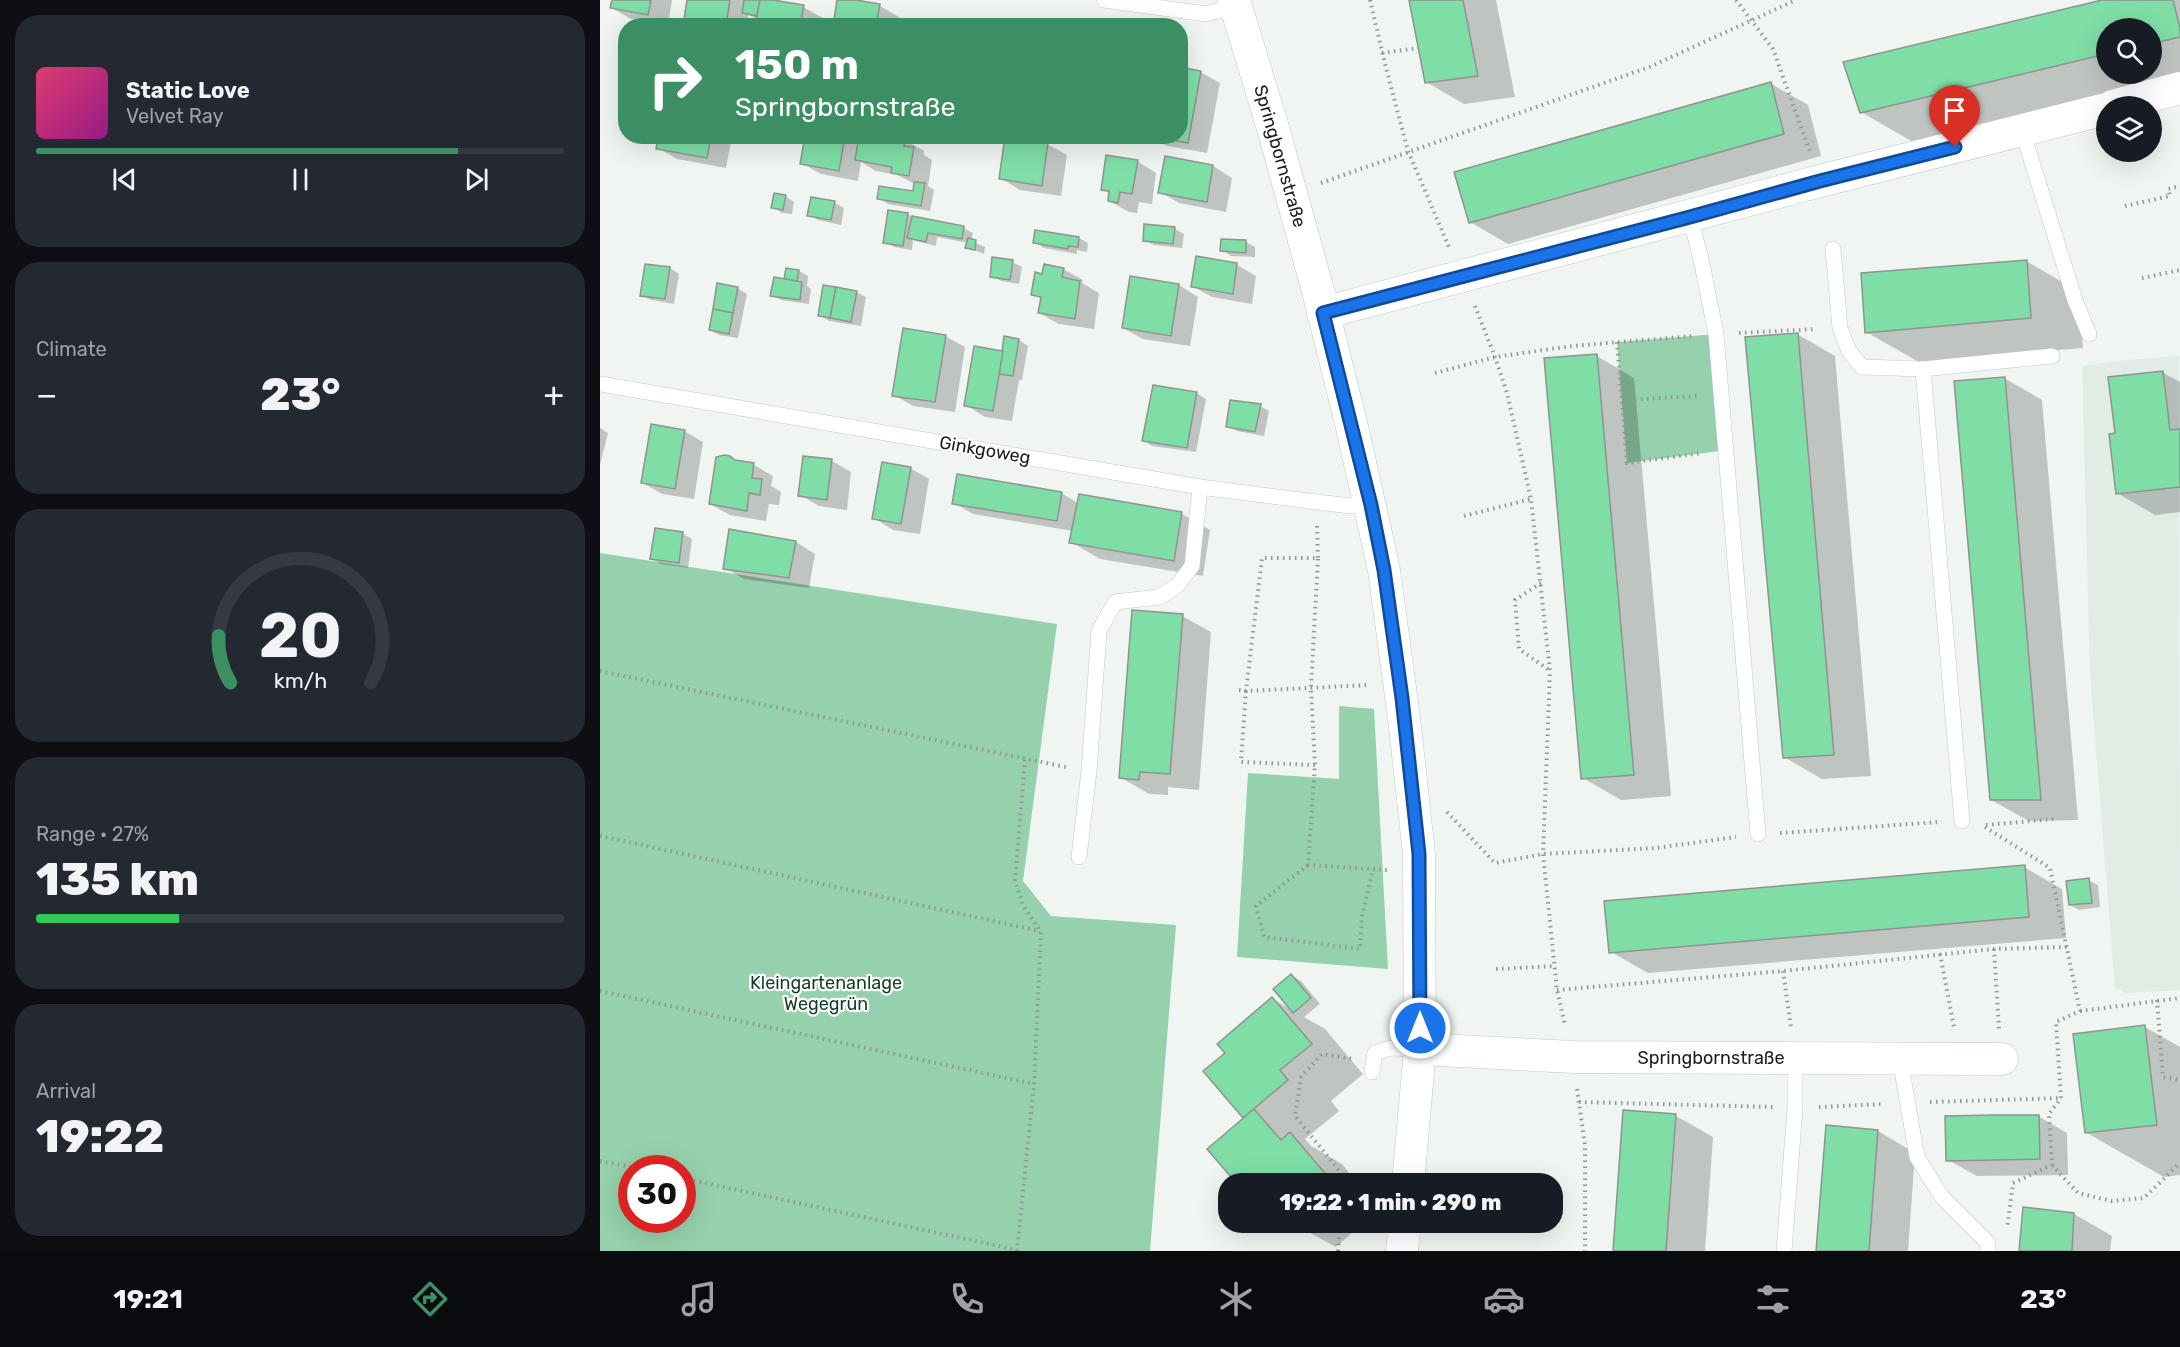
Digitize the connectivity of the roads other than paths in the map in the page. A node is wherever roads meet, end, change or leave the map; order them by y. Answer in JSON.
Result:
{"nodes":[{"id":1,"x":1104,"y":0,"type":"edge"},
{"id":2,"x":1235,"y":3,"type":"edge"},
{"id":3,"x":2180,"y":88,"type":"edge"},
{"id":4,"x":2150,"y":96,"type":"edge"},
{"id":5,"x":2096,"y":112,"type":"edge"},
{"id":6,"x":2022,"y":130,"type":"junction"},
{"id":7,"x":1690,"y":217,"type":"junction"},
{"id":8,"x":1833,"y":249,"type":"dead end"},
{"id":9,"x":1323,"y":313,"type":"junction"},
{"id":10,"x":2089,"y":334,"type":"dead end"},
{"id":11,"x":2052,"y":356,"type":"dead end"},
{"id":12,"x":1923,"y":369,"type":"junction"},
{"id":13,"x":600,"y":384,"type":"edge"},
{"id":14,"x":1200,"y":487,"type":"junction"},
{"id":15,"x":1371,"y":505,"type":"junction"},
{"id":16,"x":1962,"y":821,"type":"road end"},
{"id":17,"x":1758,"y":834,"type":"road end"},
{"id":18,"x":1079,"y":857,"type":"dead end"},
{"id":19,"x":1420,"y":1049,"type":"junction"},
{"id":20,"x":1796,"y":1059,"type":"junction"},
{"id":21,"x":1900,"y":1059,"type":"junction"},
{"id":22,"x":2002,"y":1059,"type":"road end"},
{"id":23,"x":1373,"y":1067,"type":"road end"},
{"id":24,"x":1409,"y":1173,"type":"edge"},
{"id":25,"x":1404,"y":1233,"type":"edge"},
{"id":26,"x":1988,"y":1247,"type":"edge"},
{"id":27,"x":1402,"y":1251,"type":"edge"},
{"id":28,"x":1784,"y":1251,"type":"edge"}],
"edges":[{"from":1,"to":2,"type":"lane"},
{"from":2,"to":9,"type":"street","name":"Springbornstraße"},
{"from":3,"to":4,"type":"street"},
{"from":5,"to":6,"type":"street"},
{"from":6,"to":7,"type":"street"},
{"from":6,"to":10,"type":"lane"},
{"from":7,"to":9,"type":"street"},
{"from":7,"to":17,"type":"lane"},
{"from":8,"to":12,"type":"lane"},
{"from":9,"to":15,"type":"street","name":"Springbornstraße"},
{"from":11,"to":12,"type":"lane"},
{"from":12,"to":16,"type":"lane"},
{"from":13,"to":14,"type":"lane","name":"Ginkgoweg"},
{"from":14,"to":15,"type":"lane","name":"Ginkgoweg"},
{"from":14,"to":18,"type":"lane"},
{"from":15,"to":19,"type":"street","name":"Springbornstraße"},
{"from":19,"to":20,"type":"street","name":"Springbornstraße"},
{"from":19,"to":23,"type":"lane"},
{"from":19,"to":24,"type":"street","name":"Springbornstraße"},
{"from":20,"to":21,"type":"street","name":"Springbornstraße"},
{"from":20,"to":28,"type":"lane"},
{"from":21,"to":22,"type":"street","name":"Springbornstraße"},
{"from":21,"to":26,"type":"lane"},
{"from":25,"to":27,"type":"street"}]}
